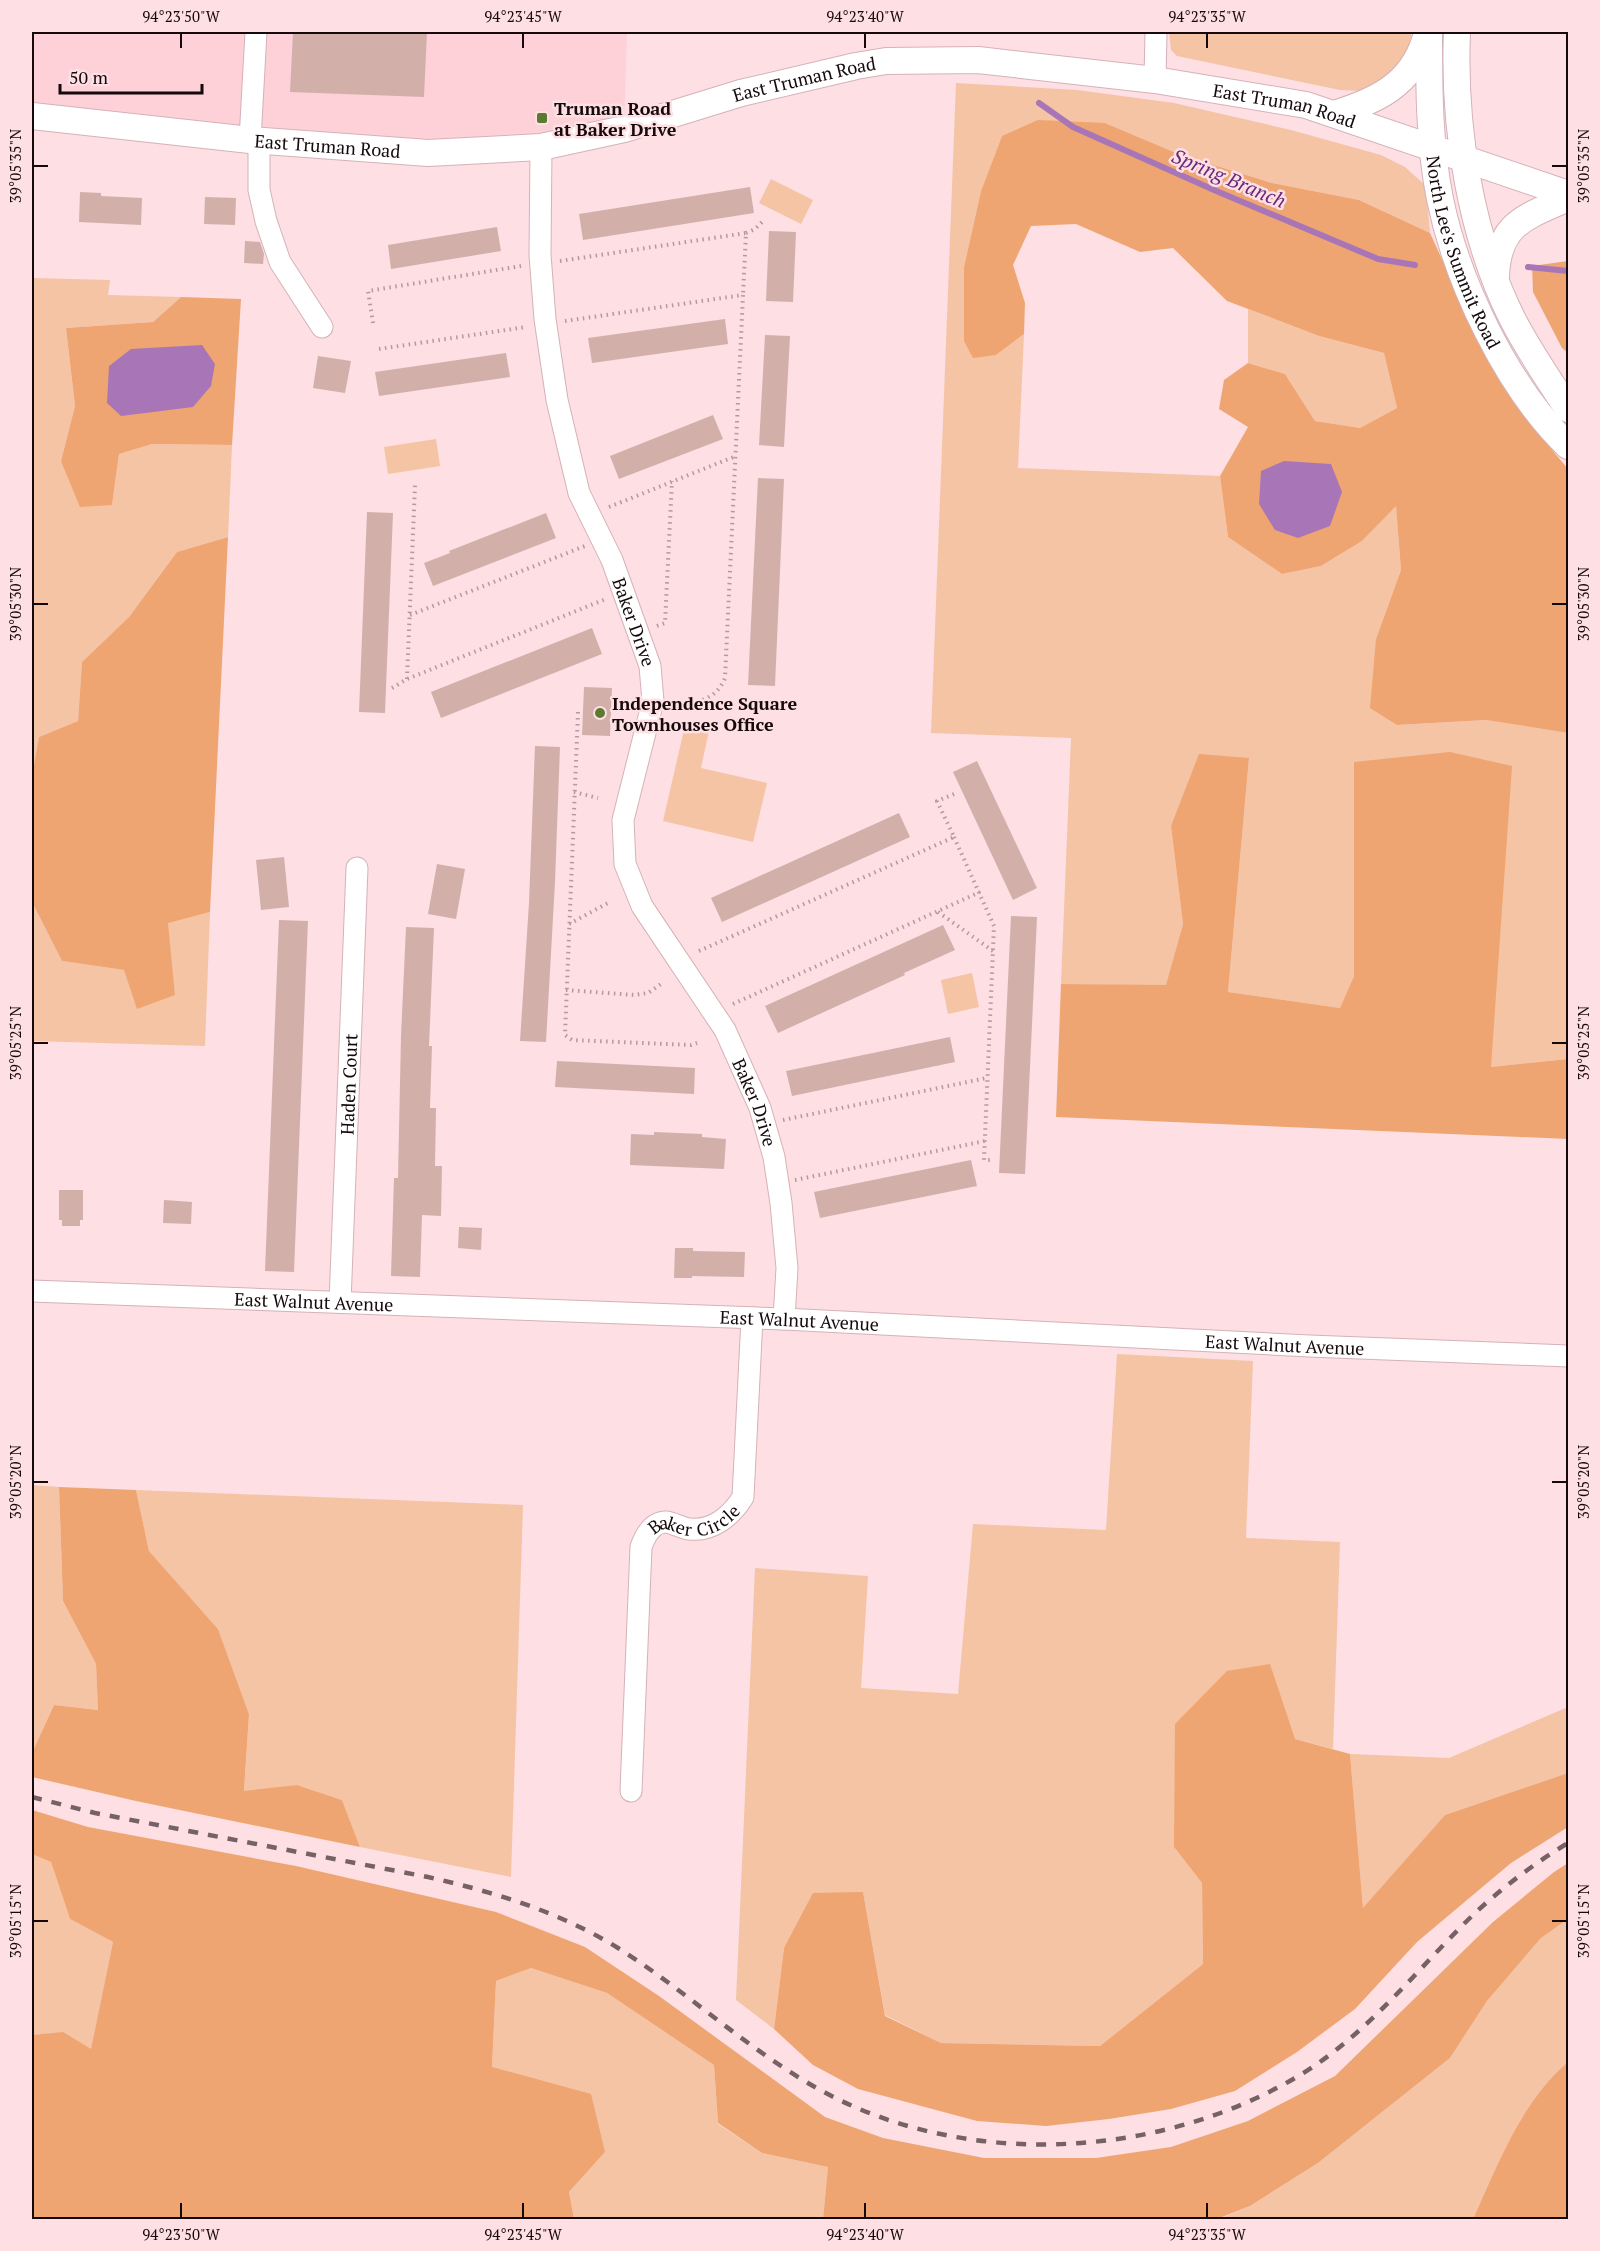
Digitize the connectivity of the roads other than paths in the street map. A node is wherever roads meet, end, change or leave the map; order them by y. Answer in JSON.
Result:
{"nodes":[{"id":1,"x":256,"y":32,"type":"edge"},
{"id":2,"x":1156,"y":32,"type":"edge"},
{"id":3,"x":1428,"y":32,"type":"edge"},
{"id":4,"x":1457,"y":32,"type":"edge"},
{"id":5,"x":1155,"y":80,"type":"junction"},
{"id":6,"x":1334,"y":114,"type":"junction"},
{"id":7,"x":32,"y":116,"type":"edge"},
{"id":8,"x":255,"y":140,"type":"junction"},
{"id":9,"x":541,"y":147,"type":"junction"},
{"id":10,"x":1434,"y":147,"type":"junction"},
{"id":11,"x":1466,"y":159,"type":"junction"},
{"id":12,"x":1569,"y":194,"type":"edge"},
{"id":13,"x":1569,"y":198,"type":"edge"},
{"id":14,"x":1496,"y":279,"type":"junction"},
{"id":15,"x":322,"y":327,"type":"dead end"},
{"id":16,"x":1569,"y":409,"type":"edge"},
{"id":17,"x":1569,"y":446,"type":"edge"},
{"id":18,"x":357,"y":868,"type":"dead end"},
{"id":19,"x":32,"y":1291,"type":"edge"},
{"id":20,"x":340,"y":1302,"type":"junction"},
{"id":21,"x":752,"y":1318,"type":"junction"},
{"id":22,"x":784,"y":1319,"type":"junction"},
{"id":23,"x":1569,"y":1356,"type":"edge"},
{"id":24,"x":631,"y":1791,"type":"dead end"}],
"edges":[{"from":1,"to":8,"type":"street"},
{"from":2,"to":5,"type":"street"},
{"from":3,"to":6,"type":"main road"},
{"from":3,"to":10,"type":"main road","name":"North Lee's Summit Road"},
{"from":4,"to":11,"type":"main road","name":"North Lee's Summit Road"},
{"from":5,"to":6,"type":"main road","name":"East Truman Road"},
{"from":5,"to":9,"type":"main road","name":"East Truman Road"},
{"from":6,"to":10,"type":"main road","name":"East Truman Road"},
{"from":7,"to":8,"type":"main road","name":"East Truman Road"},
{"from":8,"to":9,"type":"main road","name":"East Truman Road"},
{"from":8,"to":15,"type":"street"},
{"from":9,"to":22,"type":"street","name":"Baker Drive"},
{"from":10,"to":11,"type":"main road","name":"East Truman Road"},
{"from":10,"to":17,"type":"main road","name":"North Lee's Summit Road"},
{"from":11,"to":12,"type":"main road","name":"East Truman Road"},
{"from":11,"to":14,"type":"main road","name":"North Lee's Summit Road"},
{"from":13,"to":14,"type":"main road"},
{"from":14,"to":16,"type":"main road","name":"North Lee's Summit Road"},
{"from":18,"to":20,"type":"street","name":"Haden Court"},
{"from":19,"to":20,"type":"street","name":"East Walnut Avenue"},
{"from":20,"to":21,"type":"street","name":"East Walnut Avenue"},
{"from":21,"to":22,"type":"street","name":"East Walnut Avenue"},
{"from":21,"to":24,"type":"street","name":"Baker Circle"},
{"from":22,"to":23,"type":"street","name":"East Walnut Avenue"}]}
